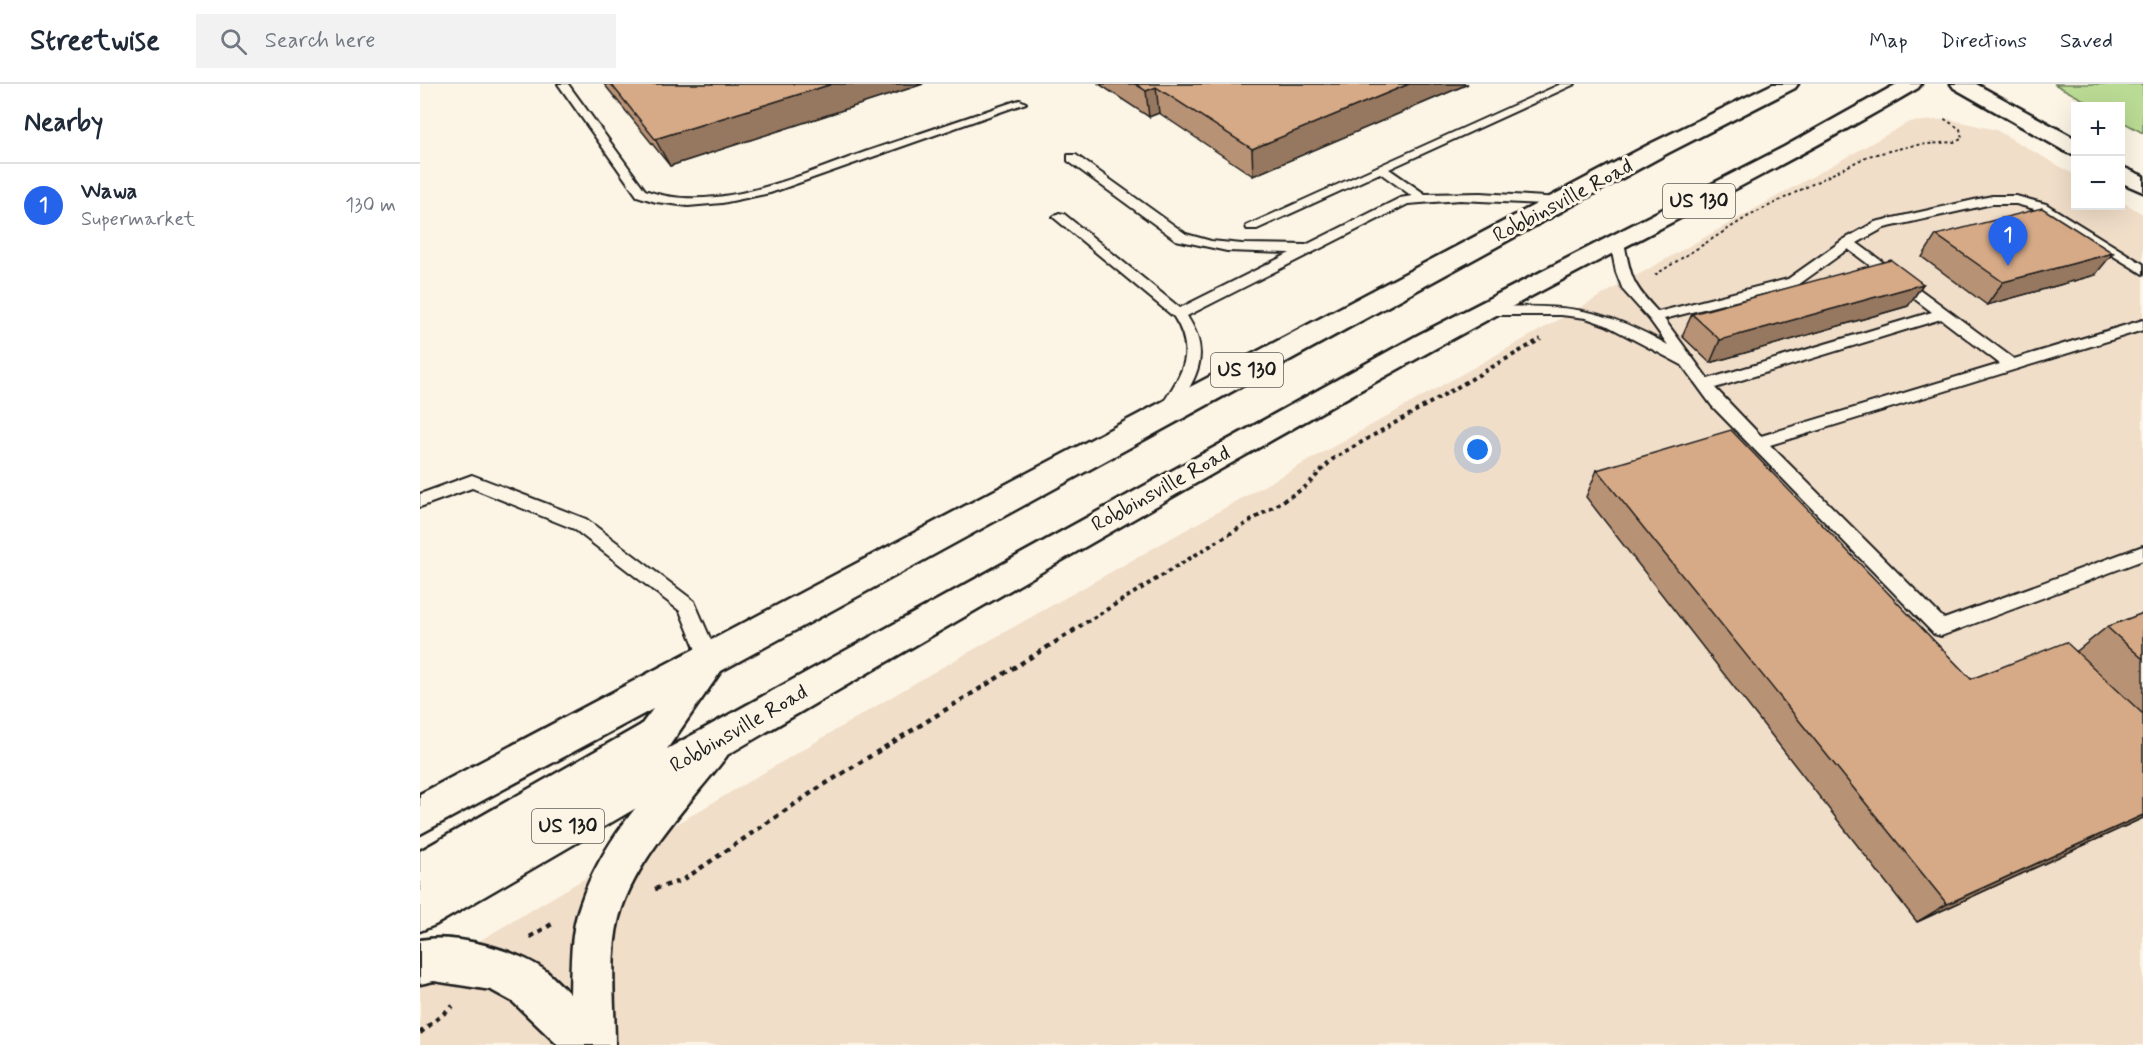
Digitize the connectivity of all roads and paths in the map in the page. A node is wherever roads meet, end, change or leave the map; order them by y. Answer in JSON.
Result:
{"nodes":[{"id":1,"x":563,"y":84,"type":"edge"},
{"id":2,"x":1570,"y":84,"type":"edge"},
{"id":3,"x":1788,"y":84,"type":"edge"},
{"id":4,"x":1911,"y":84,"type":"edge"},
{"id":5,"x":1961,"y":84,"type":"edge"},
{"id":6,"x":1020,"y":103,"type":"dead end"},
{"id":7,"x":1943,"y":118,"type":"dead end"},
{"id":8,"x":2071,"y":145,"type":"edge"},
{"id":9,"x":1072,"y":158,"type":"dead end"},
{"id":10,"x":1381,"y":169,"type":"junction"},
{"id":11,"x":2125,"y":175,"type":"edge"},
{"id":12,"x":2143,"y":185,"type":"edge"},
{"id":13,"x":1422,"y":197,"type":"junction"},
{"id":14,"x":1560,"y":202,"type":"junction"},
{"id":15,"x":1059,"y":218,"type":"dead end"},
{"id":16,"x":1252,"y":226,"type":"dead end"},
{"id":17,"x":1617,"y":242,"type":"junction"},
{"id":18,"x":1848,"y":243,"type":"junction"},
{"id":19,"x":1310,"y":249,"type":"junction"},
{"id":20,"x":2143,"y":270,"type":"edge"},
{"id":21,"x":1652,"y":277,"type":"dead end"},
{"id":22,"x":1482,"y":311,"type":"junction"},
{"id":23,"x":1179,"y":314,"type":"junction"},
{"id":24,"x":1942,"y":314,"type":"junction"},
{"id":25,"x":1655,"y":317,"type":"junction"},
{"id":26,"x":2143,"y":325,"type":"edge"},
{"id":27,"x":1547,"y":336,"type":"dead end"},
{"id":28,"x":1688,"y":362,"type":"junction"},
{"id":29,"x":2012,"y":365,"type":"junction"},
{"id":30,"x":1706,"y":385,"type":"junction"},
{"id":31,"x":1164,"y":414,"type":"junction"},
{"id":32,"x":1758,"y":443,"type":"junction"},
{"id":33,"x":420,"y":501,"type":"edge"},
{"id":34,"x":2143,"y":553,"type":"edge"},
{"id":35,"x":710,"y":661,"type":"junction"},
{"id":36,"x":715,"y":743,"type":"junction"},
{"id":37,"x":420,"y":816,"type":"edge"},
{"id":38,"x":420,"y":874,"type":"edge"},
{"id":39,"x":650,"y":890,"type":"dead end"},
{"id":40,"x":420,"y":910,"type":"edge"},
{"id":41,"x":555,"y":922,"type":"dead end"},
{"id":42,"x":525,"y":940,"type":"dead end"},
{"id":43,"x":420,"y":962,"type":"edge"},
{"id":44,"x":460,"y":1000,"type":"dead end"},
{"id":45,"x":420,"y":1033,"type":"edge"},
{"id":46,"x":591,"y":1045,"type":"edge"}],
"edges":[{"from":1,"to":6,"type":"lane"},
{"from":2,"to":10,"type":"lane"},
{"from":3,"to":14,"type":"main road","name":"Robbinsville Road","number":"US 130"},
{"from":4,"to":17,"type":"main road","name":"Robbinsville Road","number":"US 130"},
{"from":5,"to":8,"type":"main road"},
{"from":7,"to":21,"type":"path"},
{"from":9,"to":19,"type":"lane"},
{"from":10,"to":13,"type":"lane"},
{"from":10,"to":16,"type":"lane"},
{"from":11,"to":12,"type":"main road"},
{"from":13,"to":14,"type":"lane"},
{"from":13,"to":19,"type":"lane"},
{"from":14,"to":31,"type":"main road","name":"Robbinsville Road","number":"US 130"},
{"from":15,"to":23,"type":"lane"},
{"from":17,"to":22,"type":"main road","name":"Robbinsville Road","number":"US 130"},
{"from":17,"to":25,"type":"lane"},
{"from":18,"to":20,"type":"lane"},
{"from":18,"to":24,"type":"lane"},
{"from":18,"to":25,"type":"lane"},
{"from":19,"to":23,"type":"lane"},
{"from":22,"to":28,"type":"lane"},
{"from":22,"to":36,"type":"main road","name":"Robbinsville Road","number":"US 130"},
{"from":23,"to":31,"type":"lane"},
{"from":24,"to":29,"type":"lane"},
{"from":24,"to":30,"type":"lane"},
{"from":25,"to":28,"type":"lane"},
{"from":26,"to":29,"type":"lane"},
{"from":27,"to":39,"type":"path"},
{"from":28,"to":30,"type":"lane"},
{"from":29,"to":32,"type":"lane"},
{"from":30,"to":32,"type":"lane"},
{"from":31,"to":35,"type":"main road","name":"Robbinsville Road","number":"US 130"},
{"from":32,"to":34,"type":"lane"},
{"from":33,"to":35,"type":"lane"},
{"from":35,"to":37,"type":"main road","name":"Robbinsville Road","number":"US 130"},
{"from":35,"to":38,"type":"main road"},
{"from":36,"to":40,"type":"main road","name":"Robbinsville Road","number":"US 130"},
{"from":36,"to":46,"type":"main road"},
{"from":41,"to":42,"type":"path"},
{"from":43,"to":46,"type":"main road"},
{"from":44,"to":45,"type":"path"}]}
